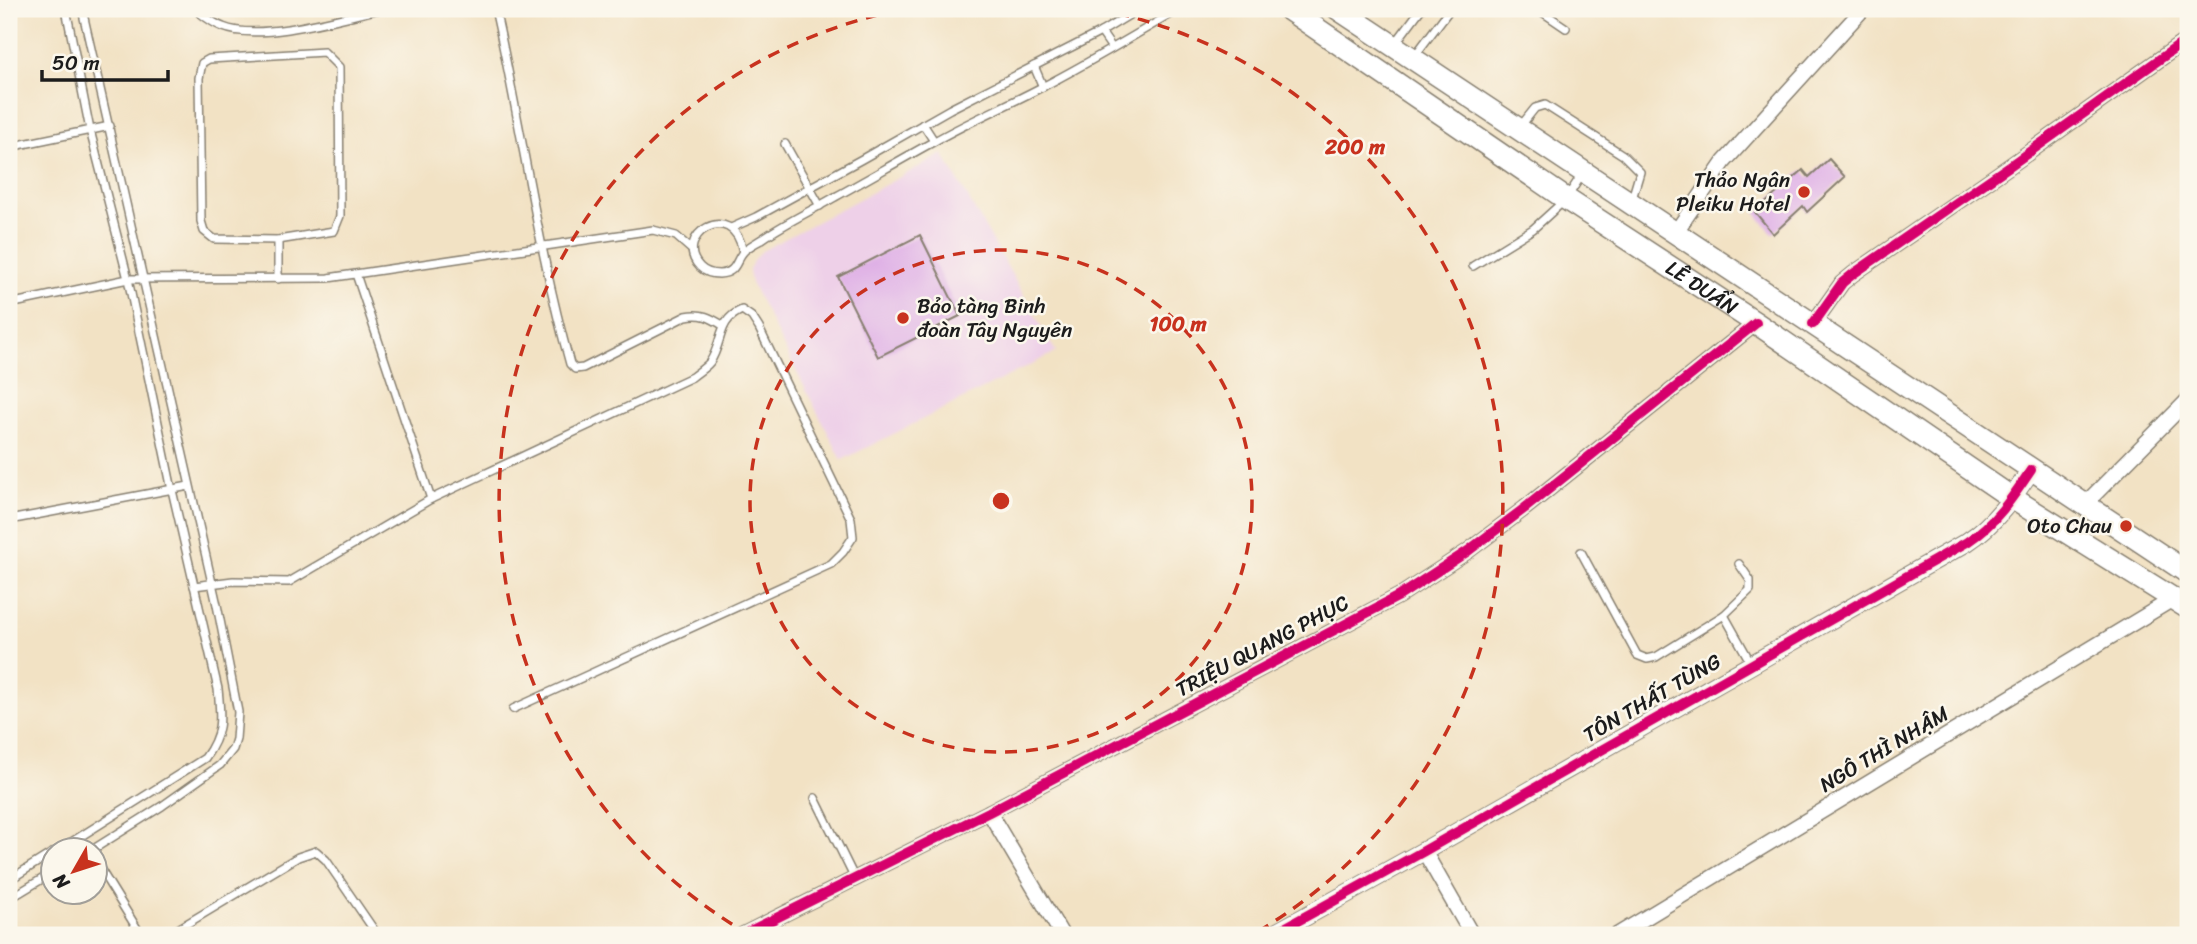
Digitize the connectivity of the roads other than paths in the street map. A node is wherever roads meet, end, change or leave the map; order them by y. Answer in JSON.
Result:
{"nodes":[{"id":1,"x":66,"y":9,"type":"edge"},
{"id":2,"x":82,"y":9,"type":"edge"},
{"id":3,"x":195,"y":9,"type":"edge"},
{"id":4,"x":380,"y":9,"type":"edge"},
{"id":5,"x":495,"y":9,"type":"edge"},
{"id":6,"x":1139,"y":9,"type":"edge"},
{"id":7,"x":1181,"y":9,"type":"edge"},
{"id":8,"x":1288,"y":9,"type":"edge"},
{"id":9,"x":1338,"y":9,"type":"edge"},
{"id":10,"x":1421,"y":9,"type":"edge"},
{"id":11,"x":1450,"y":9,"type":"edge"},
{"id":12,"x":1538,"y":9,"type":"edge"},
{"id":13,"x":1863,"y":9,"type":"edge"},
{"id":14,"x":86,"y":26,"type":"junction"},
{"id":15,"x":1566,"y":28,"type":"dead end"},
{"id":16,"x":71,"y":31,"type":"junction"},
{"id":17,"x":1101,"y":32,"type":"junction"},
{"id":18,"x":2188,"y":39,"type":"edge"},
{"id":19,"x":1394,"y":46,"type":"junction"},
{"id":20,"x":1112,"y":48,"type":"junction"},
{"id":21,"x":1413,"y":58,"type":"junction"},
{"id":22,"x":1034,"y":66,"type":"junction"},
{"id":23,"x":1043,"y":87,"type":"junction"},
{"id":24,"x":101,"y":89,"type":"junction"},
{"id":25,"x":83,"y":94,"type":"junction"},
{"id":26,"x":923,"y":124,"type":"junction"},
{"id":27,"x":110,"y":126,"type":"junction"},
{"id":28,"x":1519,"y":128,"type":"junction"},
{"id":29,"x":90,"y":130,"type":"junction"},
{"id":30,"x":934,"y":141,"type":"junction"},
{"id":31,"x":785,"y":144,"type":"dead end"},
{"id":32,"x":9,"y":147,"type":"edge"},
{"id":33,"x":1584,"y":172,"type":"junction"},
{"id":34,"x":810,"y":187,"type":"junction"},
{"id":35,"x":1566,"y":199,"type":"junction"},
{"id":36,"x":127,"y":202,"type":"junction"},
{"id":37,"x":1631,"y":203,"type":"junction"},
{"id":38,"x":110,"y":206,"type":"junction"},
{"id":39,"x":820,"y":206,"type":"junction"},
{"id":40,"x":731,"y":228,"type":"junction"},
{"id":41,"x":1675,"y":233,"type":"junction"},
{"id":42,"x":278,"y":240,"type":"junction"},
{"id":43,"x":542,"y":248,"type":"junction"},
{"id":44,"x":692,"y":250,"type":"junction"},
{"id":45,"x":743,"y":252,"type":"junction"},
{"id":46,"x":1473,"y":266,"type":"dead end"},
{"id":47,"x":356,"y":274,"type":"junction"},
{"id":48,"x":142,"y":278,"type":"junction"},
{"id":49,"x":128,"y":279,"type":"junction"},
{"id":50,"x":278,"y":279,"type":"junction"},
{"id":51,"x":9,"y":304,"type":"edge"},
{"id":52,"x":1756,"y":323,"type":"junction"},
{"id":53,"x":1813,"y":324,"type":"junction"},
{"id":54,"x":724,"y":326,"type":"junction"},
{"id":55,"x":168,"y":391,"type":"junction"},
{"id":56,"x":152,"y":392,"type":"junction"},
{"id":57,"x":2188,"y":400,"type":"edge"},
{"id":58,"x":2031,"y":470,"type":"junction"},
{"id":59,"x":189,"y":486,"type":"junction"},
{"id":60,"x":172,"y":490,"type":"junction"},
{"id":61,"x":2012,"y":498,"type":"junction"},
{"id":62,"x":431,"y":499,"type":"junction"},
{"id":63,"x":2085,"y":504,"type":"junction"},
{"id":64,"x":9,"y":520,"type":"edge"},
{"id":65,"x":1581,"y":552,"type":"dead end"},
{"id":66,"x":1739,"y":564,"type":"dead end"},
{"id":67,"x":2188,"y":573,"type":"edge"},
{"id":68,"x":211,"y":584,"type":"junction"},
{"id":69,"x":194,"y":586,"type":"junction"},
{"id":70,"x":2181,"y":604,"type":"edge"},
{"id":71,"x":1724,"y":615,"type":"junction"},
{"id":72,"x":1752,"y":663,"type":"junction"},
{"id":73,"x":230,"y":668,"type":"junction"},
{"id":74,"x":214,"y":671,"type":"junction"},
{"id":75,"x":513,"y":709,"type":"dead end"},
{"id":76,"x":172,"y":780,"type":"junction"},
{"id":77,"x":181,"y":793,"type":"junction"},
{"id":78,"x":815,"y":798,"type":"dead end"},
{"id":79,"x":989,"y":812,"type":"junction"},
{"id":80,"x":82,"y":835,"type":"edge"},
{"id":81,"x":108,"y":838,"type":"edge"},
{"id":82,"x":1424,"y":851,"type":"junction"},
{"id":83,"x":38,"y":862,"type":"edge"},
{"id":84,"x":855,"y":879,"type":"junction"},
{"id":85,"x":9,"y":880,"type":"edge"},
{"id":86,"x":38,"y":881,"type":"edge"},
{"id":87,"x":108,"y":882,"type":"edge"},
{"id":88,"x":10,"y":896,"type":"edge"},
{"id":89,"x":141,"y":935,"type":"edge"},
{"id":90,"x":168,"y":935,"type":"edge"},
{"id":91,"x":376,"y":935,"type":"edge"},
{"id":92,"x":742,"y":935,"type":"edge"},
{"id":93,"x":1062,"y":935,"type":"edge"},
{"id":94,"x":1272,"y":935,"type":"edge"},
{"id":95,"x":1472,"y":935,"type":"edge"},
{"id":96,"x":1617,"y":935,"type":"edge"}],
"edges":[{"from":1,"to":16,"type":"lane"},
{"from":2,"to":14,"type":"lane"},
{"from":3,"to":4,"type":"lane"},
{"from":5,"to":43,"type":"lane"},
{"from":6,"to":17,"type":"lane"},
{"from":7,"to":20,"type":"lane"},
{"from":8,"to":35,"type":"main road","name":"LÊ DUẨN"},
{"from":9,"to":19,"type":"main road","name":"LÊ DUẨN"},
{"from":10,"to":19,"type":"lane"},
{"from":11,"to":21,"type":"lane"},
{"from":12,"to":15,"type":"lane"},
{"from":13,"to":41,"type":"street"},
{"from":14,"to":16,"type":"lane"},
{"from":14,"to":24,"type":"lane"},
{"from":16,"to":25,"type":"lane"},
{"from":17,"to":20,"type":"lane"},
{"from":17,"to":22,"type":"lane"},
{"from":18,"to":53,"type":"street"},
{"from":19,"to":21,"type":"main road","name":"LÊ DUẨN"},
{"from":20,"to":23,"type":"lane"},
{"from":21,"to":28,"type":"main road","name":"LÊ DUẨN"},
{"from":22,"to":23,"type":"lane"},
{"from":22,"to":26,"type":"lane"},
{"from":23,"to":30,"type":"lane"},
{"from":24,"to":25,"type":"lane"},
{"from":24,"to":27,"type":"lane"},
{"from":25,"to":29,"type":"lane"},
{"from":26,"to":30,"type":"lane"},
{"from":26,"to":34,"type":"lane"},
{"from":27,"to":29,"type":"lane"},
{"from":27,"to":36,"type":"lane"},
{"from":28,"to":33,"type":"main road","name":"LÊ DUẨN"},
{"from":28,"to":37,"type":"lane"},
{"from":29,"to":32,"type":"lane"},
{"from":29,"to":38,"type":"lane"},
{"from":30,"to":39,"type":"lane"},
{"from":31,"to":34,"type":"lane"},
{"from":33,"to":35,"type":"lane"},
{"from":33,"to":37,"type":"main road","name":"LÊ DUẨN"},
{"from":34,"to":39,"type":"lane"},
{"from":34,"to":40,"type":"lane"},
{"from":35,"to":46,"type":"lane"},
{"from":35,"to":52,"type":"main road","name":"LÊ DUẨN"},
{"from":36,"to":38,"type":"lane"},
{"from":36,"to":48,"type":"lane"},
{"from":37,"to":41,"type":"main road","name":"LÊ DUẨN"},
{"from":38,"to":49,"type":"lane"},
{"from":39,"to":45,"type":"lane"},
{"from":40,"to":44,"type":"lane"},
{"from":40,"to":45,"type":"lane"},
{"from":41,"to":53,"type":"main road","name":"LÊ DUẨN"},
{"from":42,"to":42,"type":"lane"},
{"from":42,"to":50,"type":"lane"},
{"from":43,"to":44,"type":"lane"},
{"from":43,"to":47,"type":"lane"},
{"from":43,"to":54,"type":"lane"},
{"from":44,"to":45,"type":"lane"},
{"from":47,"to":50,"type":"lane"},
{"from":47,"to":62,"type":"lane"},
{"from":48,"to":49,"type":"lane"},
{"from":48,"to":50,"type":"lane"},
{"from":48,"to":55,"type":"lane"},
{"from":49,"to":51,"type":"lane"},
{"from":49,"to":56,"type":"lane"},
{"from":52,"to":61,"type":"main road","name":"LÊ DUẨN"},
{"from":52,"to":79,"type":"street","name":"TRIỆU QUANG PHỤC"},
{"from":53,"to":58,"type":"main road","name":"LÊ DUẨN"},
{"from":54,"to":62,"type":"lane"},
{"from":54,"to":75,"type":"lane"},
{"from":55,"to":56,"type":"lane"},
{"from":55,"to":59,"type":"lane"},
{"from":56,"to":60,"type":"lane"},
{"from":57,"to":63,"type":"street"},
{"from":58,"to":61,"type":"street","name":"TÔN THẤT TÙNG"},
{"from":58,"to":63,"type":"main road","name":"LÊ DUẨN"},
{"from":59,"to":60,"type":"lane"},
{"from":59,"to":68,"type":"lane"},
{"from":60,"to":64,"type":"lane"},
{"from":60,"to":69,"type":"lane"},
{"from":61,"to":70,"type":"main road","name":"LÊ DUẨN"},
{"from":61,"to":72,"type":"street","name":"TÔN THẤT TÙNG"},
{"from":62,"to":68,"type":"lane"},
{"from":63,"to":67,"type":"main road","name":"LÊ DUẨN"},
{"from":65,"to":71,"type":"lane"},
{"from":66,"to":71,"type":"lane"},
{"from":68,"to":69,"type":"lane"},
{"from":68,"to":73,"type":"lane"},
{"from":69,"to":74,"type":"lane"},
{"from":70,"to":96,"type":"street","name":"NGÔ THÌ NHẬM"},
{"from":71,"to":72,"type":"lane"},
{"from":72,"to":82,"type":"street","name":"TÔN THẤT TÙNG"},
{"from":73,"to":74,"type":"lane"},
{"from":73,"to":77,"type":"lane"},
{"from":74,"to":76,"type":"lane"},
{"from":76,"to":77,"type":"lane"},
{"from":76,"to":80,"type":"lane"},
{"from":77,"to":81,"type":"lane"},
{"from":78,"to":84,"type":"lane"},
{"from":79,"to":84,"type":"street","name":"TRIỆU QUANG PHỤC"},
{"from":79,"to":93,"type":"street"},
{"from":82,"to":94,"type":"street","name":"TÔN THẤT TÙNG"},
{"from":82,"to":95,"type":"street"},
{"from":83,"to":85,"type":"lane"},
{"from":84,"to":92,"type":"street","name":"TRIỆU QUANG PHỤC"},
{"from":86,"to":88,"type":"lane"},
{"from":87,"to":89,"type":"lane"},
{"from":90,"to":91,"type":"lane"}]}
